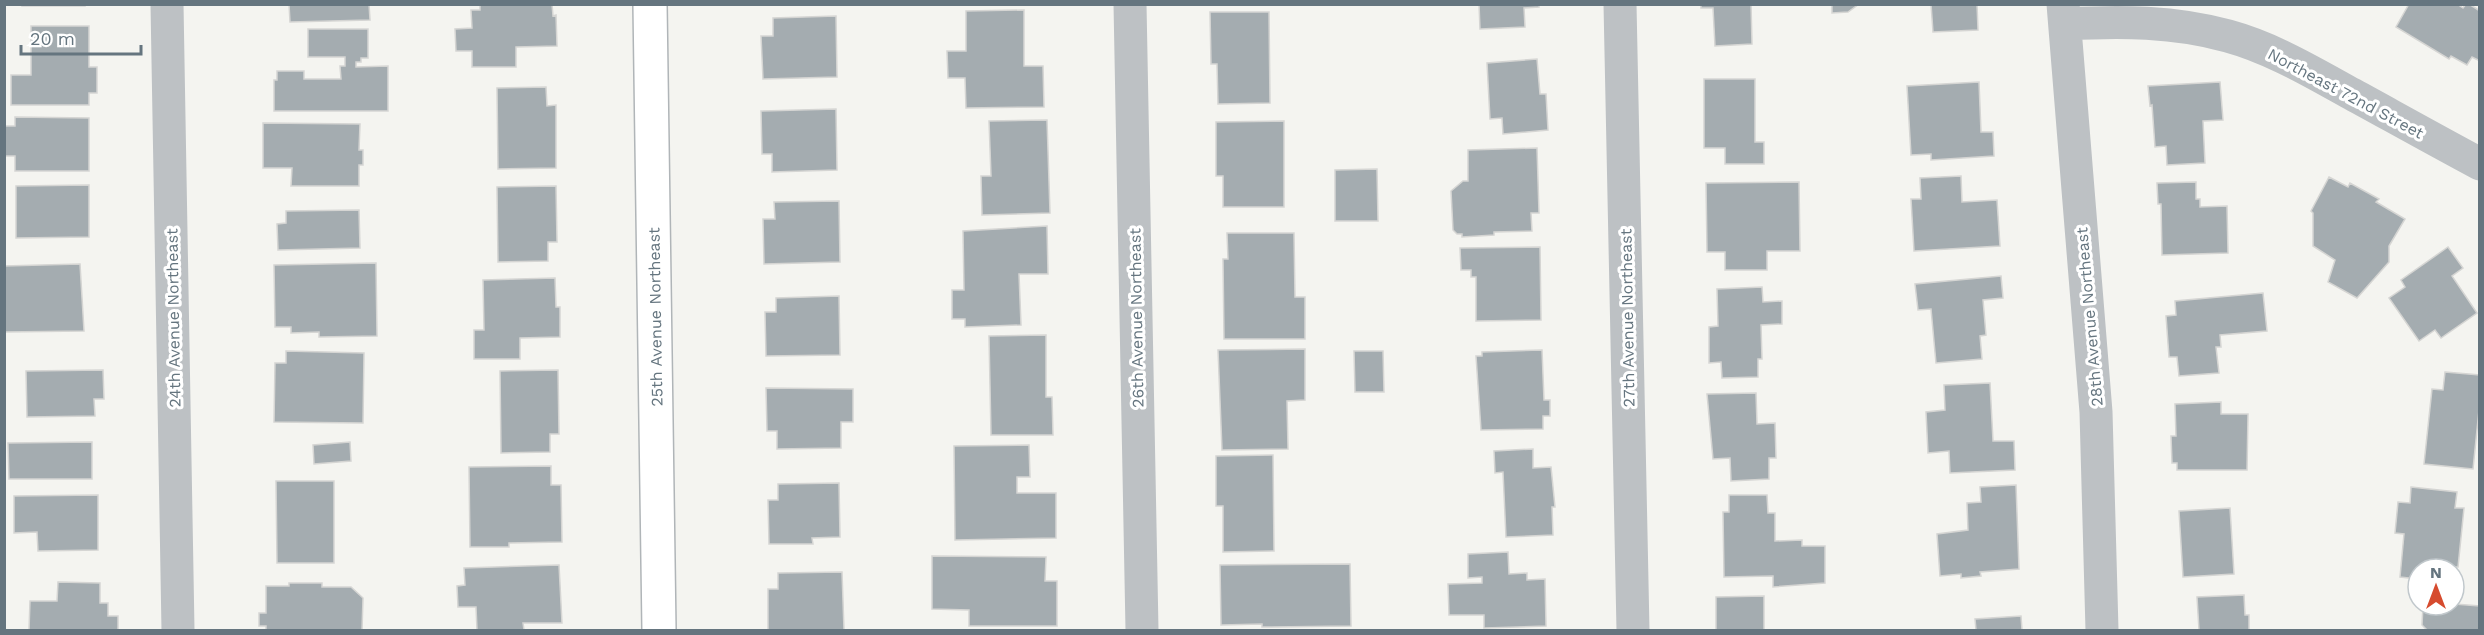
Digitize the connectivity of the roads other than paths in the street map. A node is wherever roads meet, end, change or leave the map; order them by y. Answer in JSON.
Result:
{"nodes":[{"id":1,"x":167,"y":4,"type":"edge"},
{"id":2,"x":650,"y":4,"type":"edge"},
{"id":3,"x":1130,"y":4,"type":"edge"},
{"id":4,"x":1620,"y":4,"type":"edge"},
{"id":5,"x":2064,"y":14,"type":"edge"},
{"id":6,"x":2480,"y":164,"type":"edge"},
{"id":7,"x":178,"y":630,"type":"edge"},
{"id":8,"x":659,"y":630,"type":"edge"},
{"id":9,"x":1142,"y":630,"type":"edge"},
{"id":10,"x":1633,"y":630,"type":"edge"},
{"id":11,"x":2102,"y":630,"type":"edge"}],
"edges":[{"from":1,"to":7,"type":"street","name":"24th Avenue Northeast"},
{"from":2,"to":8,"type":"main road","name":"25th Avenue Northeast"},
{"from":3,"to":9,"type":"street","name":"26th Avenue Northeast"},
{"from":4,"to":10,"type":"street","name":"27th Avenue Northeast"},
{"from":5,"to":6,"type":"street","name":"Northeast 72nd Street"},
{"from":5,"to":11,"type":"street","name":"28th Avenue Northeast"}]}
